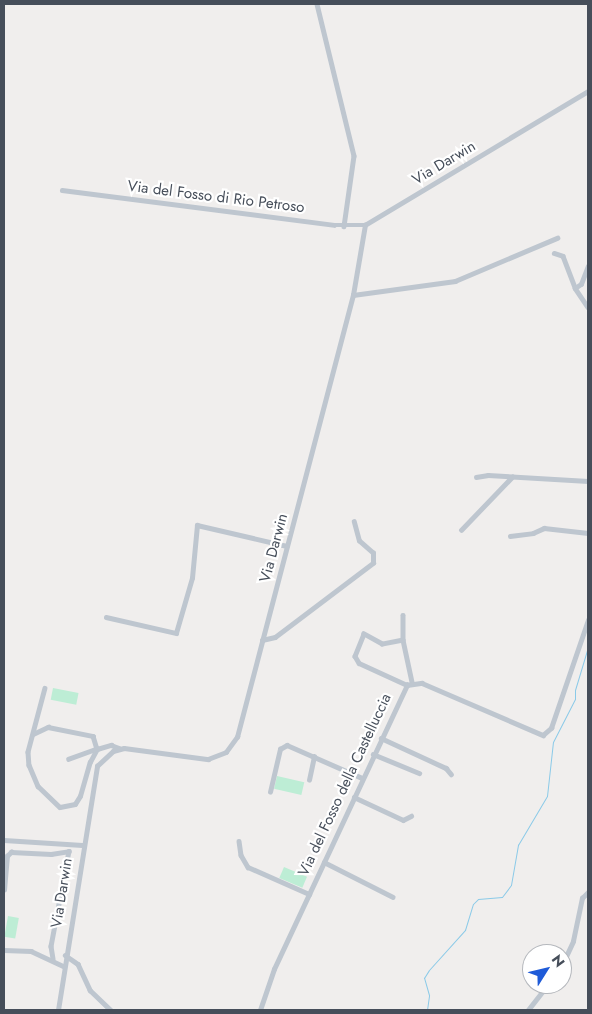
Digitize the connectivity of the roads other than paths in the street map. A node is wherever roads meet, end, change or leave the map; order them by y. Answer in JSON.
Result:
{"nodes":[{"id":1,"x":317,"y":4,"type":"edge"},
{"id":2,"x":588,"y":91,"type":"edge"},
{"id":3,"x":62,"y":190,"type":"dead end"},
{"id":4,"x":365,"y":225,"type":"junction"},
{"id":5,"x":344,"y":226,"type":"junction"},
{"id":6,"x":557,"y":238,"type":"dead end"},
{"id":7,"x":554,"y":253,"type":"dead end"},
{"id":8,"x":588,"y":266,"type":"edge"},
{"id":9,"x":575,"y":288,"type":"junction"},
{"id":10,"x":353,"y":295,"type":"junction"},
{"id":11,"x":588,"y":307,"type":"edge"},
{"id":12,"x":476,"y":477,"type":"dead end"},
{"id":13,"x":512,"y":477,"type":"junction"},
{"id":14,"x":588,"y":481,"type":"edge"},
{"id":15,"x":354,"y":522,"type":"dead end"},
{"id":16,"x":461,"y":530,"type":"dead end"},
{"id":17,"x":588,"y":533,"type":"edge"},
{"id":18,"x":510,"y":536,"type":"dead end"},
{"id":19,"x":287,"y":546,"type":"junction"},
{"id":20,"x":403,"y":615,"type":"dead end"},
{"id":21,"x":106,"y":617,"type":"dead end"},
{"id":22,"x":588,"y":620,"type":"edge"},
{"id":23,"x":262,"y":640,"type":"junction"},
{"id":24,"x":403,"y":640,"type":"junction"},
{"id":25,"x":409,"y":683,"type":"junction"},
{"id":26,"x":45,"y":688,"type":"dead end"},
{"id":27,"x":33,"y":734,"type":"junction"},
{"id":28,"x":380,"y":738,"type":"junction"},
{"id":29,"x":97,"y":748,"type":"junction"},
{"id":30,"x":119,"y":748,"type":"junction"},
{"id":31,"x":373,"y":754,"type":"junction"},
{"id":32,"x":314,"y":757,"type":"junction"},
{"id":33,"x":69,"y":759,"type":"dead end"},
{"id":34,"x":419,"y":773,"type":"dead end"},
{"id":35,"x":451,"y":774,"type":"dead end"},
{"id":36,"x":362,"y":778,"type":"junction"},
{"id":37,"x":308,"y":780,"type":"dead end"},
{"id":38,"x":270,"y":792,"type":"dead end"},
{"id":39,"x":354,"y":797,"type":"junction"},
{"id":40,"x":411,"y":816,"type":"dead end"},
{"id":41,"x":4,"y":840,"type":"edge"},
{"id":42,"x":239,"y":841,"type":"dead end"},
{"id":43,"x":82,"y":845,"type":"junction"},
{"id":44,"x":324,"y":862,"type":"junction"},
{"id":45,"x":4,"y":890,"type":"edge"},
{"id":46,"x":588,"y":892,"type":"edge"},
{"id":47,"x":309,"y":894,"type":"junction"},
{"id":48,"x":393,"y":896,"type":"dead end"},
{"id":49,"x":572,"y":944,"type":"edge"},
{"id":50,"x":4,"y":950,"type":"edge"},
{"id":51,"x":65,"y":955,"type":"junction"},
{"id":52,"x":53,"y":959,"type":"junction"},
{"id":53,"x":63,"y":966,"type":"junction"},
{"id":54,"x":540,"y":994,"type":"edge"},
{"id":55,"x":58,"y":1010,"type":"edge"},
{"id":56,"x":111,"y":1010,"type":"edge"},
{"id":57,"x":260,"y":1010,"type":"edge"},
{"id":58,"x":528,"y":1010,"type":"edge"}],
"edges":[{"from":1,"to":5,"type":"street"},
{"from":2,"to":4,"type":"street","name":"Via Darwin"},
{"from":3,"to":5,"type":"street","name":"Via del Fosso di Rio Petroso"},
{"from":4,"to":5,"type":"street","name":"Via del Fosso di Rio Petroso"},
{"from":4,"to":10,"type":"street","name":"Via Darwin"},
{"from":6,"to":10,"type":"street"},
{"from":7,"to":9,"type":"street"},
{"from":8,"to":9,"type":"street"},
{"from":9,"to":11,"type":"street"},
{"from":10,"to":19,"type":"street","name":"Via Darwin"},
{"from":12,"to":13,"type":"street"},
{"from":13,"to":14,"type":"street"},
{"from":13,"to":16,"type":"street"},
{"from":15,"to":23,"type":"street"},
{"from":17,"to":18,"type":"street"},
{"from":19,"to":21,"type":"street"},
{"from":19,"to":23,"type":"street","name":"Via Darwin"},
{"from":20,"to":24,"type":"street"},
{"from":22,"to":25,"type":"street"},
{"from":23,"to":30,"type":"street","name":"Via Darwin"},
{"from":24,"to":25,"type":"street"},
{"from":24,"to":25,"type":"street"},
{"from":25,"to":28,"type":"street","name":"Via del Fosso della Castelluccia"},
{"from":26,"to":27,"type":"street"},
{"from":27,"to":29,"type":"street"},
{"from":27,"to":29,"type":"street"},
{"from":28,"to":31,"type":"street","name":"Via del Fosso della Castelluccia"},
{"from":28,"to":35,"type":"street"},
{"from":29,"to":30,"type":"street"},
{"from":29,"to":33,"type":"street"},
{"from":30,"to":43,"type":"street","name":"Via Darwin"},
{"from":31,"to":34,"type":"street"},
{"from":31,"to":36,"type":"street","name":"Via del Fosso della Castelluccia"},
{"from":32,"to":36,"type":"street"},
{"from":32,"to":37,"type":"street"},
{"from":32,"to":38,"type":"street"},
{"from":36,"to":39,"type":"street","name":"Via del Fosso della Castelluccia"},
{"from":39,"to":40,"type":"street"},
{"from":39,"to":44,"type":"street","name":"Via del Fosso della Castelluccia"},
{"from":41,"to":43,"type":"street"},
{"from":42,"to":47,"type":"street"},
{"from":43,"to":51,"type":"street","name":"Via Darwin"},
{"from":44,"to":47,"type":"street","name":"Via del Fosso della Castelluccia"},
{"from":44,"to":48,"type":"street"},
{"from":45,"to":52,"type":"street"},
{"from":46,"to":49,"type":"street"},
{"from":47,"to":57,"type":"street","name":"Via del Fosso della Castelluccia"},
{"from":50,"to":52,"type":"street"},
{"from":51,"to":53,"type":"street","name":"Via Darwin"},
{"from":51,"to":56,"type":"street"},
{"from":52,"to":53,"type":"street"},
{"from":53,"to":55,"type":"street","name":"Via Darwin"},
{"from":54,"to":58,"type":"street"}]}
